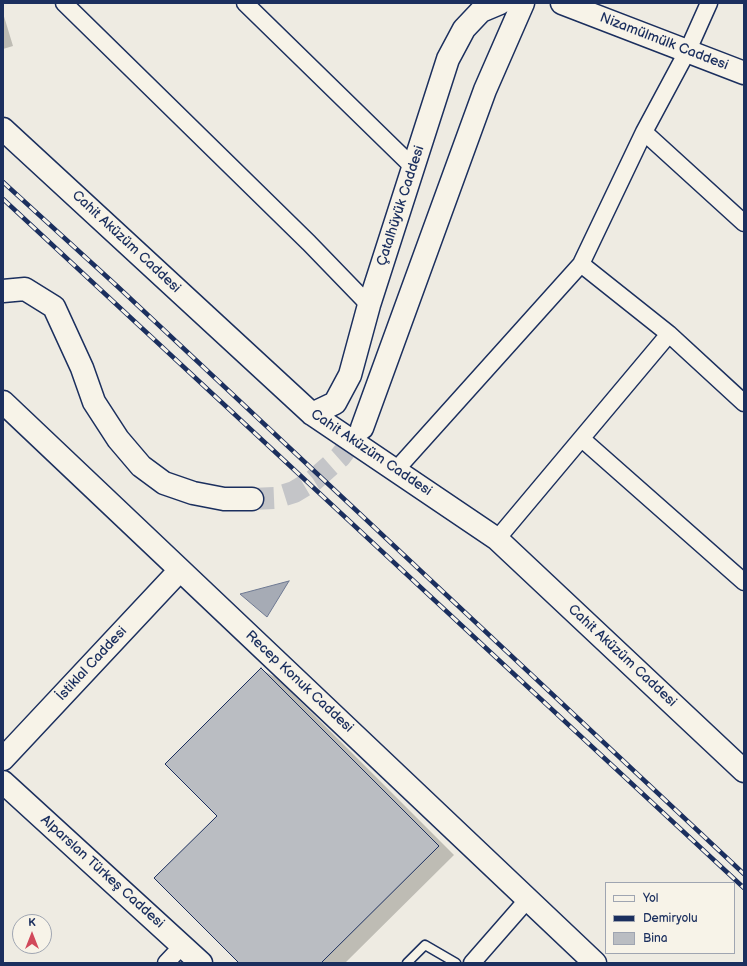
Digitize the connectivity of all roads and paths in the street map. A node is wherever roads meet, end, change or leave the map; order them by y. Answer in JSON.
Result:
{"nodes":[{"id":1,"x":64,"y":3,"type":"edge"},
{"id":2,"x":245,"y":3,"type":"edge"},
{"id":3,"x":500,"y":3,"type":"edge"},
{"id":4,"x":523,"y":3,"type":"edge"},
{"id":5,"x":562,"y":3,"type":"edge"},
{"id":6,"x":709,"y":3,"type":"edge"},
{"id":7,"x":688,"y":50,"type":"junction"},
{"id":8,"x":744,"y":73,"type":"edge"},
{"id":9,"x":3,"y":129,"type":"edge"},
{"id":10,"x":644,"y":132,"type":"junction"},
{"id":11,"x":413,"y":167,"type":"junction"},
{"id":12,"x":744,"y":223,"type":"edge"},
{"id":13,"x":581,"y":264,"type":"junction"},
{"id":14,"x":3,"y":291,"type":"edge"},
{"id":15,"x":369,"y":305,"type":"junction"},
{"id":16,"x":669,"y":334,"type":"junction"},
{"id":17,"x":3,"y":402,"type":"edge"},
{"id":18,"x":744,"y":403,"type":"edge"},
{"id":19,"x":312,"y":414,"type":"junction"},
{"id":20,"x":362,"y":428,"type":"tunnel mouth"},
{"id":21,"x":582,"y":439,"type":"junction"},
{"id":22,"x":395,"y":471,"type":"junction"},
{"id":23,"x":252,"y":499,"type":"tunnel mouth"},
{"id":24,"x":498,"y":539,"type":"junction"},
{"id":25,"x":180,"y":570,"type":"junction"},
{"id":26,"x":744,"y":582,"type":"edge"},
{"id":27,"x":3,"y":758,"type":"edge"},
{"id":28,"x":744,"y":771,"type":"edge"},
{"id":29,"x":3,"y":782,"type":"edge"},
{"id":30,"x":528,"y":900,"type":"junction"},
{"id":31,"x":182,"y":946,"type":"junction"},
{"id":32,"x":166,"y":963,"type":"edge"},
{"id":33,"x":202,"y":963,"type":"edge"},
{"id":34,"x":407,"y":963,"type":"edge"},
{"id":35,"x":456,"y":963,"type":"edge"},
{"id":36,"x":472,"y":963,"type":"edge"},
{"id":37,"x":595,"y":963,"type":"edge"}],
"edges":[{"from":1,"to":15,"type":"street"},
{"from":2,"to":11,"type":"street"},
{"from":3,"to":11,"type":"street","name":"Çatalhüyük Caddesi"},
{"from":4,"to":20,"type":"street"},
{"from":5,"to":7,"type":"street","name":"Nizamülmülk Caddesi"},
{"from":6,"to":7,"type":"street"},
{"from":7,"to":8,"type":"street","name":"Nizamülmülk Caddesi"},
{"from":7,"to":10,"type":"street"},
{"from":9,"to":19,"type":"street","name":"Cahit Aküzüm Caddesi"},
{"from":10,"to":12,"type":"street"},
{"from":10,"to":13,"type":"street"},
{"from":11,"to":15,"type":"street","name":"Çatalhüyük Caddesi"},
{"from":13,"to":16,"type":"street"},
{"from":13,"to":22,"type":"street"},
{"from":14,"to":23,"type":"street"},
{"from":15,"to":19,"type":"street","name":"Çatalhüyük Caddesi"},
{"from":16,"to":18,"type":"street"},
{"from":16,"to":21,"type":"street"},
{"from":17,"to":25,"type":"street","name":"Recep Konuk Caddesi"},
{"from":19,"to":22,"type":"street","name":"Cahit Aküzüm Caddesi"},
{"from":21,"to":24,"type":"street"},
{"from":21,"to":26,"type":"street"},
{"from":22,"to":24,"type":"street","name":"Cahit Aküzüm Caddesi"},
{"from":24,"to":28,"type":"street","name":"Cahit Aküzüm Caddesi"},
{"from":25,"to":27,"type":"street","name":"İstiklal Caddesi"},
{"from":25,"to":30,"type":"street","name":"Recep Konuk Caddesi"},
{"from":29,"to":31,"type":"street","name":"Alparslan Türkeş Caddesi"},
{"from":30,"to":36,"type":"street"},
{"from":30,"to":37,"type":"street","name":"Recep Konuk Caddesi"},
{"from":31,"to":32,"type":"street"},
{"from":31,"to":33,"type":"street","name":"Alparslan Türkeş Caddesi"},
{"from":34,"to":35,"type":"lane"}]}
